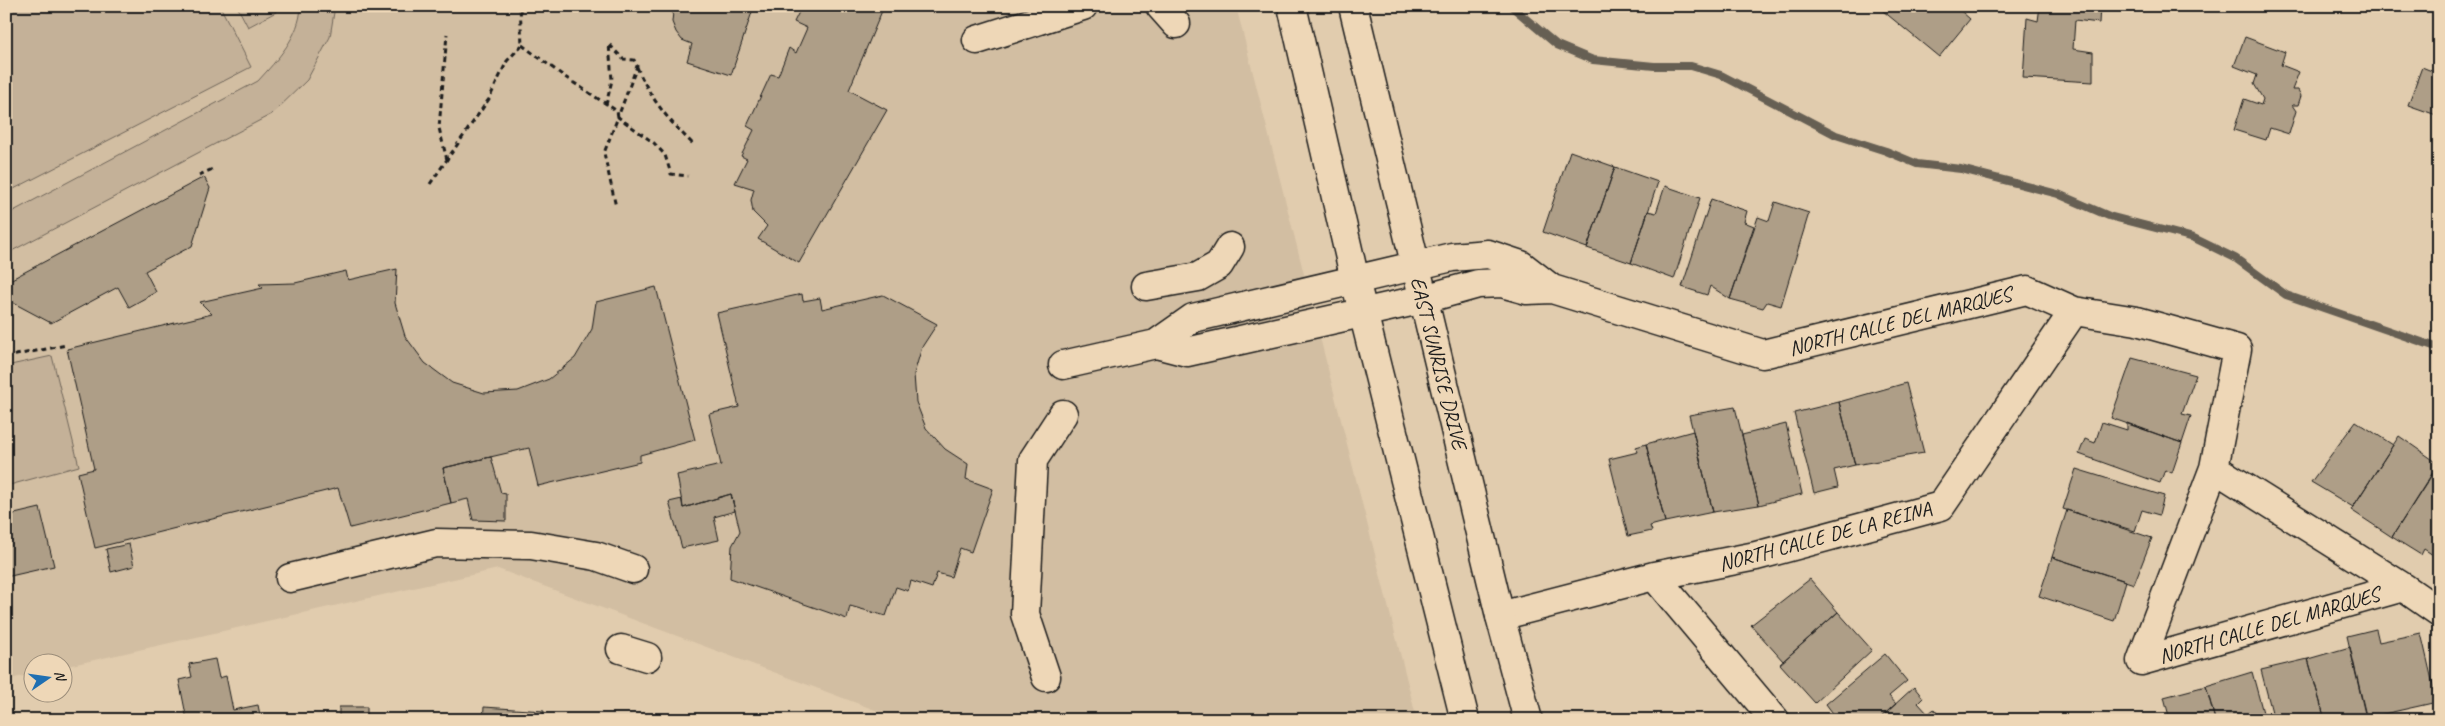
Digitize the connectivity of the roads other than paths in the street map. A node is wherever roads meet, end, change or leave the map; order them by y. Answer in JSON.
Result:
{"nodes":[{"id":1,"x":1083,"y":6,"type":"edge"},
{"id":2,"x":1292,"y":6,"type":"edge"},
{"id":3,"x":1353,"y":6,"type":"edge"},
{"id":4,"x":977,"y":40,"type":"dead end"},
{"id":5,"x":1230,"y":247,"type":"dead end"},
{"id":6,"x":1416,"y":266,"type":"junction"},
{"id":7,"x":1355,"y":280,"type":"junction"},
{"id":8,"x":1146,"y":286,"type":"dead end"},
{"id":9,"x":1552,"y":289,"type":"junction"},
{"id":10,"x":1424,"y":299,"type":"junction"},
{"id":11,"x":2074,"y":311,"type":"junction"},
{"id":12,"x":1363,"y":313,"type":"junction"},
{"id":13,"x":1156,"y":344,"type":"junction"},
{"id":14,"x":1063,"y":365,"type":"dead end"},
{"id":15,"x":1063,"y":414,"type":"dead end"},
{"id":16,"x":2214,"y":468,"type":"junction"},
{"id":17,"x":633,"y":569,"type":"dead end"},
{"id":18,"x":1654,"y":576,"type":"junction"},
{"id":19,"x":290,"y":578,"type":"dead end"},
{"id":20,"x":2403,"y":587,"type":"junction"},
{"id":21,"x":2439,"y":612,"type":"edge"},
{"id":22,"x":1500,"y":616,"type":"junction"},
{"id":23,"x":1046,"y":677,"type":"dead end"},
{"id":24,"x":1466,"y":720,"type":"edge"},
{"id":25,"x":1528,"y":720,"type":"edge"},
{"id":26,"x":1775,"y":720,"type":"edge"}],
"edges":[{"from":1,"to":4,"type":"street"},
{"from":2,"to":7,"type":"street"},
{"from":3,"to":6,"type":"street","name":"EAST SUNRISE DRIVE"},
{"from":5,"to":8,"type":"street"},
{"from":6,"to":7,"type":"street","name":"NORTH CALLE DEL MARQUES"},
{"from":6,"to":9,"type":"street","name":"NORTH CALLE DEL MARQUES"},
{"from":6,"to":10,"type":"street","name":"EAST SUNRISE DRIVE"},
{"from":7,"to":12,"type":"street"},
{"from":7,"to":13,"type":"street","name":"NORTH CALLE DEL MARQUES"},
{"from":9,"to":10,"type":"street","name":"NORTH CALLE DEL MARQUES"},
{"from":9,"to":11,"type":"street","name":"NORTH CALLE DEL MARQUES"},
{"from":10,"to":12,"type":"street","name":"NORTH CALLE DEL MARQUES"},
{"from":10,"to":22,"type":"street","name":"EAST SUNRISE DRIVE"},
{"from":11,"to":16,"type":"street","name":"NORTH CALLE DEL MARQUES"},
{"from":11,"to":18,"type":"street","name":"NORTH CALLE DE LA REINA"},
{"from":12,"to":13,"type":"street","name":"NORTH CALLE DEL MARQUES"},
{"from":12,"to":24,"type":"street"},
{"from":13,"to":14,"type":"street"},
{"from":15,"to":23,"type":"street"},
{"from":16,"to":20,"type":"street"},
{"from":16,"to":20,"type":"street","name":"NORTH CALLE DEL MARQUES"},
{"from":17,"to":19,"type":"street"},
{"from":18,"to":22,"type":"street","name":"NORTH CALLE DE LA REINA"},
{"from":18,"to":26,"type":"street"},
{"from":20,"to":21,"type":"street","name":"NORTH CALLE DEL MARQUES"},
{"from":22,"to":25,"type":"street","name":"EAST SUNRISE DRIVE"}]}
